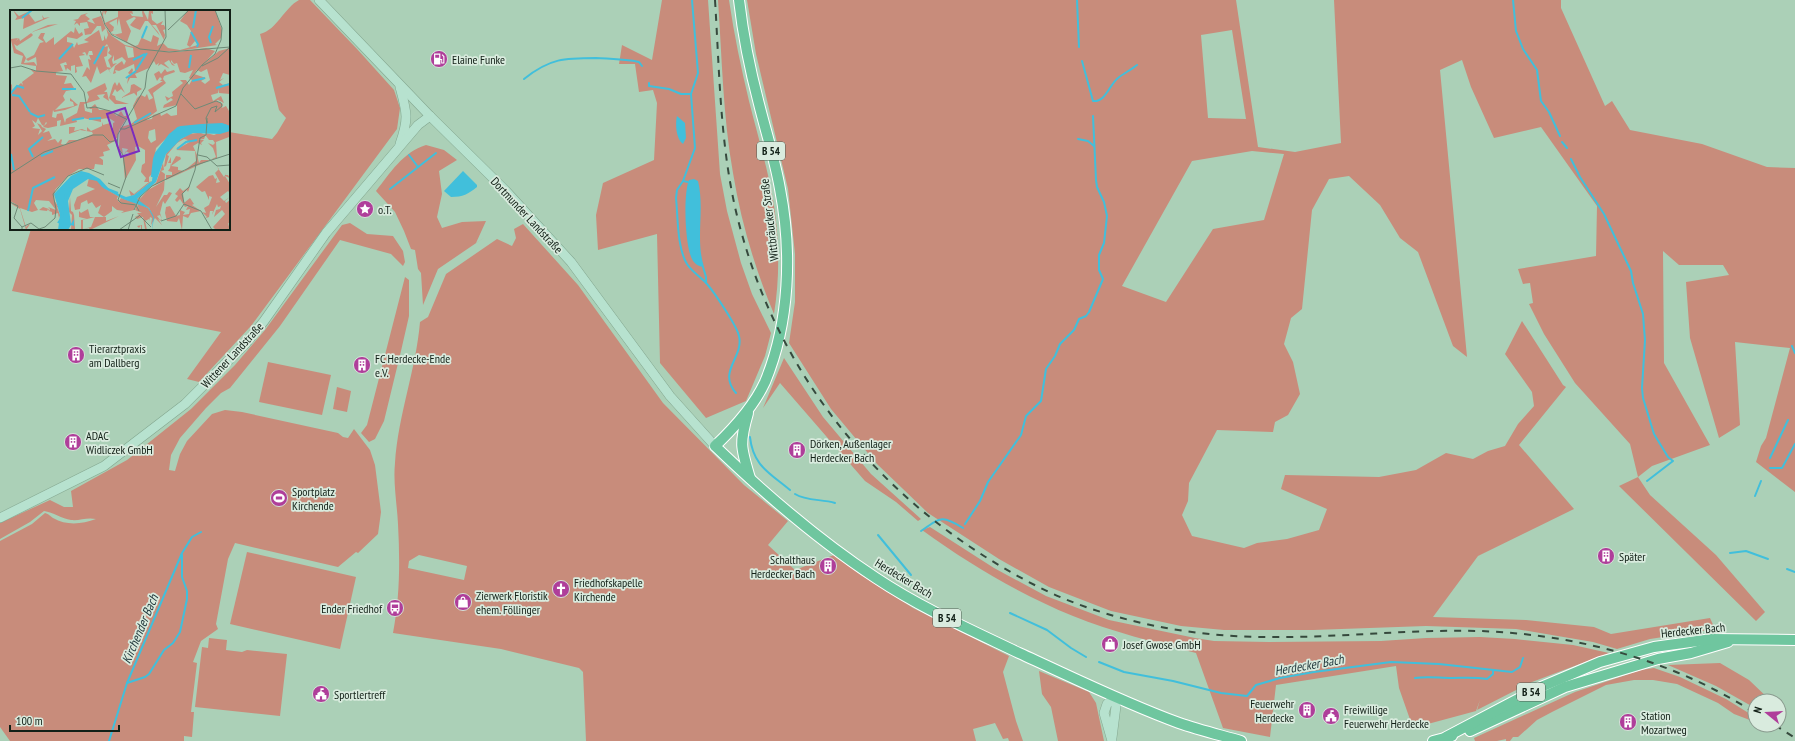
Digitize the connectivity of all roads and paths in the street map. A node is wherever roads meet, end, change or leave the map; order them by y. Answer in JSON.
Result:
{"nodes":[{"id":1,"x":319,"y":0,"type":"edge"},
{"id":2,"x":739,"y":0,"type":"edge"},
{"id":3,"x":399,"y":85,"type":"junction"},
{"id":4,"x":430,"y":116,"type":"junction"},
{"id":5,"x":398,"y":149,"type":"junction"},
{"id":6,"x":748,"y":409,"type":"junction"},
{"id":7,"x":715,"y":446,"type":"junction"},
{"id":8,"x":750,"y":480,"type":"junction"},
{"id":9,"x":0,"y":518,"type":"edge"},
{"id":10,"x":1795,"y":640,"type":"edge"},
{"id":11,"x":1115,"y":697,"type":"junction"},
{"id":12,"x":1112,"y":740,"type":"edge"},
{"id":13,"x":1241,"y":741,"type":"edge"},
{"id":14,"x":1433,"y":741,"type":"edge"}],
"edges":[{"from":1,"to":3,"type":"main road","name":"Dortmunder Landstraße"},
{"from":2,"to":6,"type":"main road","name":"Wittbräucker Straße","number":"B 54"},
{"from":3,"to":4,"type":"main road","name":"Dortmunder Landstraße"},
{"from":3,"to":5,"type":"main road"},
{"from":4,"to":5,"type":"main road","name":"Wittener Landstraße"},
{"from":4,"to":7,"type":"main road","name":"Dortmunder Landstraße"},
{"from":5,"to":9,"type":"main road","name":"Wittener Landstraße"},
{"from":6,"to":7,"type":"main road","name":"Wittbräucker Straße","number":"B 54"},
{"from":6,"to":8,"type":"main road","name":"Wittbräucker Straße","number":"B 54"},
{"from":7,"to":8,"type":"main road","name":"Herdecker Bach","number":"B 54"},
{"from":8,"to":11,"type":"main road","name":"Herdecker Bach","number":"B 54"},
{"from":10,"to":14,"type":"main road","name":"Herdecker Bach","number":"B 54"},
{"from":11,"to":12,"type":"main road"},
{"from":11,"to":13,"type":"main road","name":"Herdecker Bach","number":"B 54"}]}
